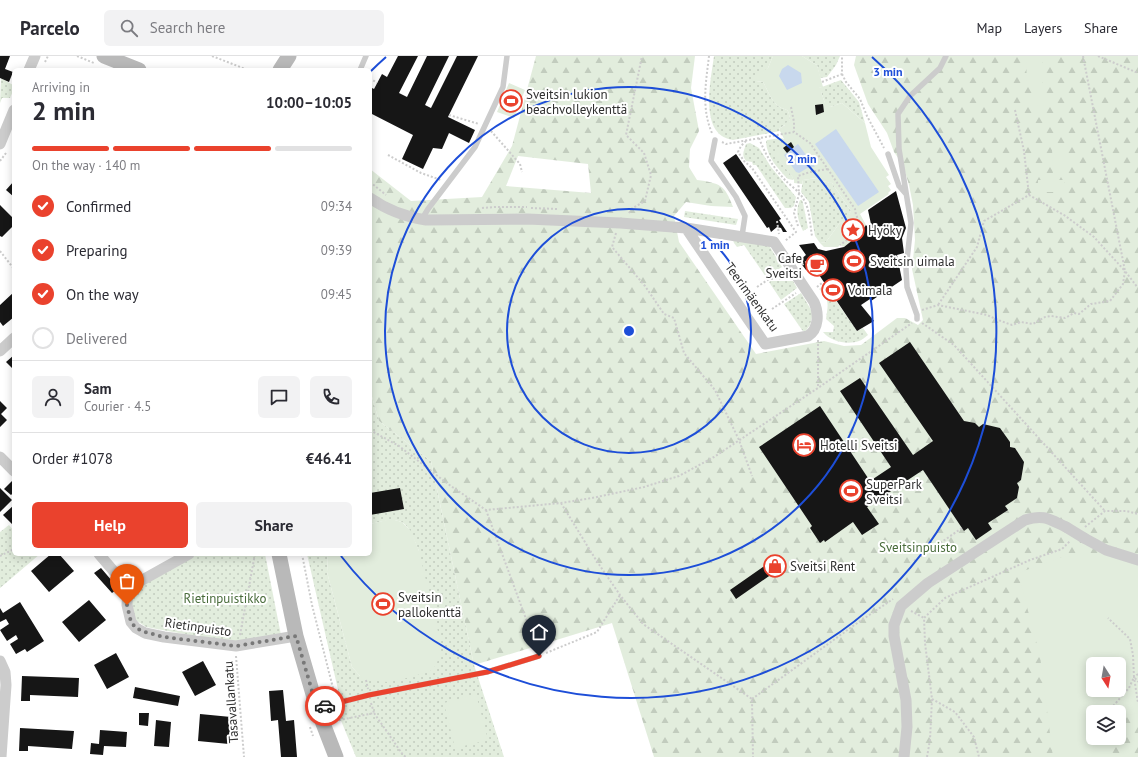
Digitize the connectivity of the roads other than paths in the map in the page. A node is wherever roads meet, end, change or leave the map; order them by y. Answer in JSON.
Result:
{"nodes":[{"id":1,"x":35,"y":56,"type":"edge"},
{"id":2,"x":104,"y":56,"type":"edge"},
{"id":3,"x":289,"y":56,"type":"edge"},
{"id":4,"x":366,"y":56,"type":"edge"},
{"id":5,"x":507,"y":56,"type":"edge"},
{"id":6,"x":946,"y":56,"type":"edge"},
{"id":7,"x":31,"y":68,"type":"edge"},
{"id":8,"x":134,"y":68,"type":"edge"},
{"id":9,"x":281,"y":68,"type":"edge"},
{"id":10,"x":361,"y":68,"type":"edge"},
{"id":11,"x":12,"y":115,"type":"edge"},
{"id":12,"x":715,"y":140,"type":"road end"},
{"id":13,"x":0,"y":144,"type":"edge"},
{"id":14,"x":888,"y":154,"type":"road end"},
{"id":15,"x":906,"y":194,"type":"junction"},
{"id":16,"x":372,"y":199,"type":"edge"},
{"id":17,"x":422,"y":220,"type":"junction"},
{"id":18,"x":686,"y":228,"type":"junction"},
{"id":19,"x":742,"y":236,"type":"junction"},
{"id":20,"x":917,"y":317,"type":"road end"},
{"id":21,"x":12,"y":340,"type":"edge"},
{"id":22,"x":0,"y":351,"type":"edge"},
{"id":23,"x":0,"y":457,"type":"edge"},
{"id":24,"x":12,"y":469,"type":"edge"},
{"id":25,"x":101,"y":556,"type":"edge"},
{"id":26,"x":185,"y":556,"type":"edge"},
{"id":27,"x":280,"y":556,"type":"edge"},
{"id":28,"x":1138,"y":560,"type":"edge"},
{"id":29,"x":128,"y":588,"type":"junction"},
{"id":30,"x":296,"y":636,"type":"junction"},
{"id":31,"x":539,"y":656,"type":"road end"},
{"id":32,"x":0,"y":661,"type":"edge"},
{"id":33,"x":324,"y":706,"type":"junction"},
{"id":34,"x":1,"y":757,"type":"edge"},
{"id":35,"x":336,"y":757,"type":"edge"},
{"id":36,"x":904,"y":757,"type":"edge"}],
"edges":[{"from":1,"to":7,"type":"street"},
{"from":2,"to":8,"type":"street"},
{"from":3,"to":9,"type":"street"},
{"from":4,"to":10,"type":"lane"},
{"from":5,"to":17,"type":"lane"},
{"from":6,"to":15,"type":"lane"},
{"from":11,"to":13,"type":"street"},
{"from":12,"to":19,"type":"lane"},
{"from":14,"to":15,"type":"lane"},
{"from":15,"to":20,"type":"lane"},
{"from":16,"to":17,"type":"street","name":"Teerimäenkatu"},
{"from":17,"to":18,"type":"street","name":"Teerimäenkatu"},
{"from":18,"to":19,"type":"street","name":"Teerimäenkatu"},
{"from":18,"to":19,"type":"street","name":"Teerimäenkatu"},
{"from":21,"to":22,"type":"street"},
{"from":23,"to":24,"type":"street"},
{"from":25,"to":29,"type":"street"},
{"from":26,"to":29,"type":"street"},
{"from":27,"to":30,"type":"street"},
{"from":28,"to":36,"type":"street","bridge":true},
{"from":29,"to":30,"type":"street","name":"Rietinpuisto"},
{"from":30,"to":33,"type":"street"},
{"from":31,"to":33,"type":"lane"},
{"from":32,"to":34,"type":"street"},
{"from":33,"to":35,"type":"street"}]}
